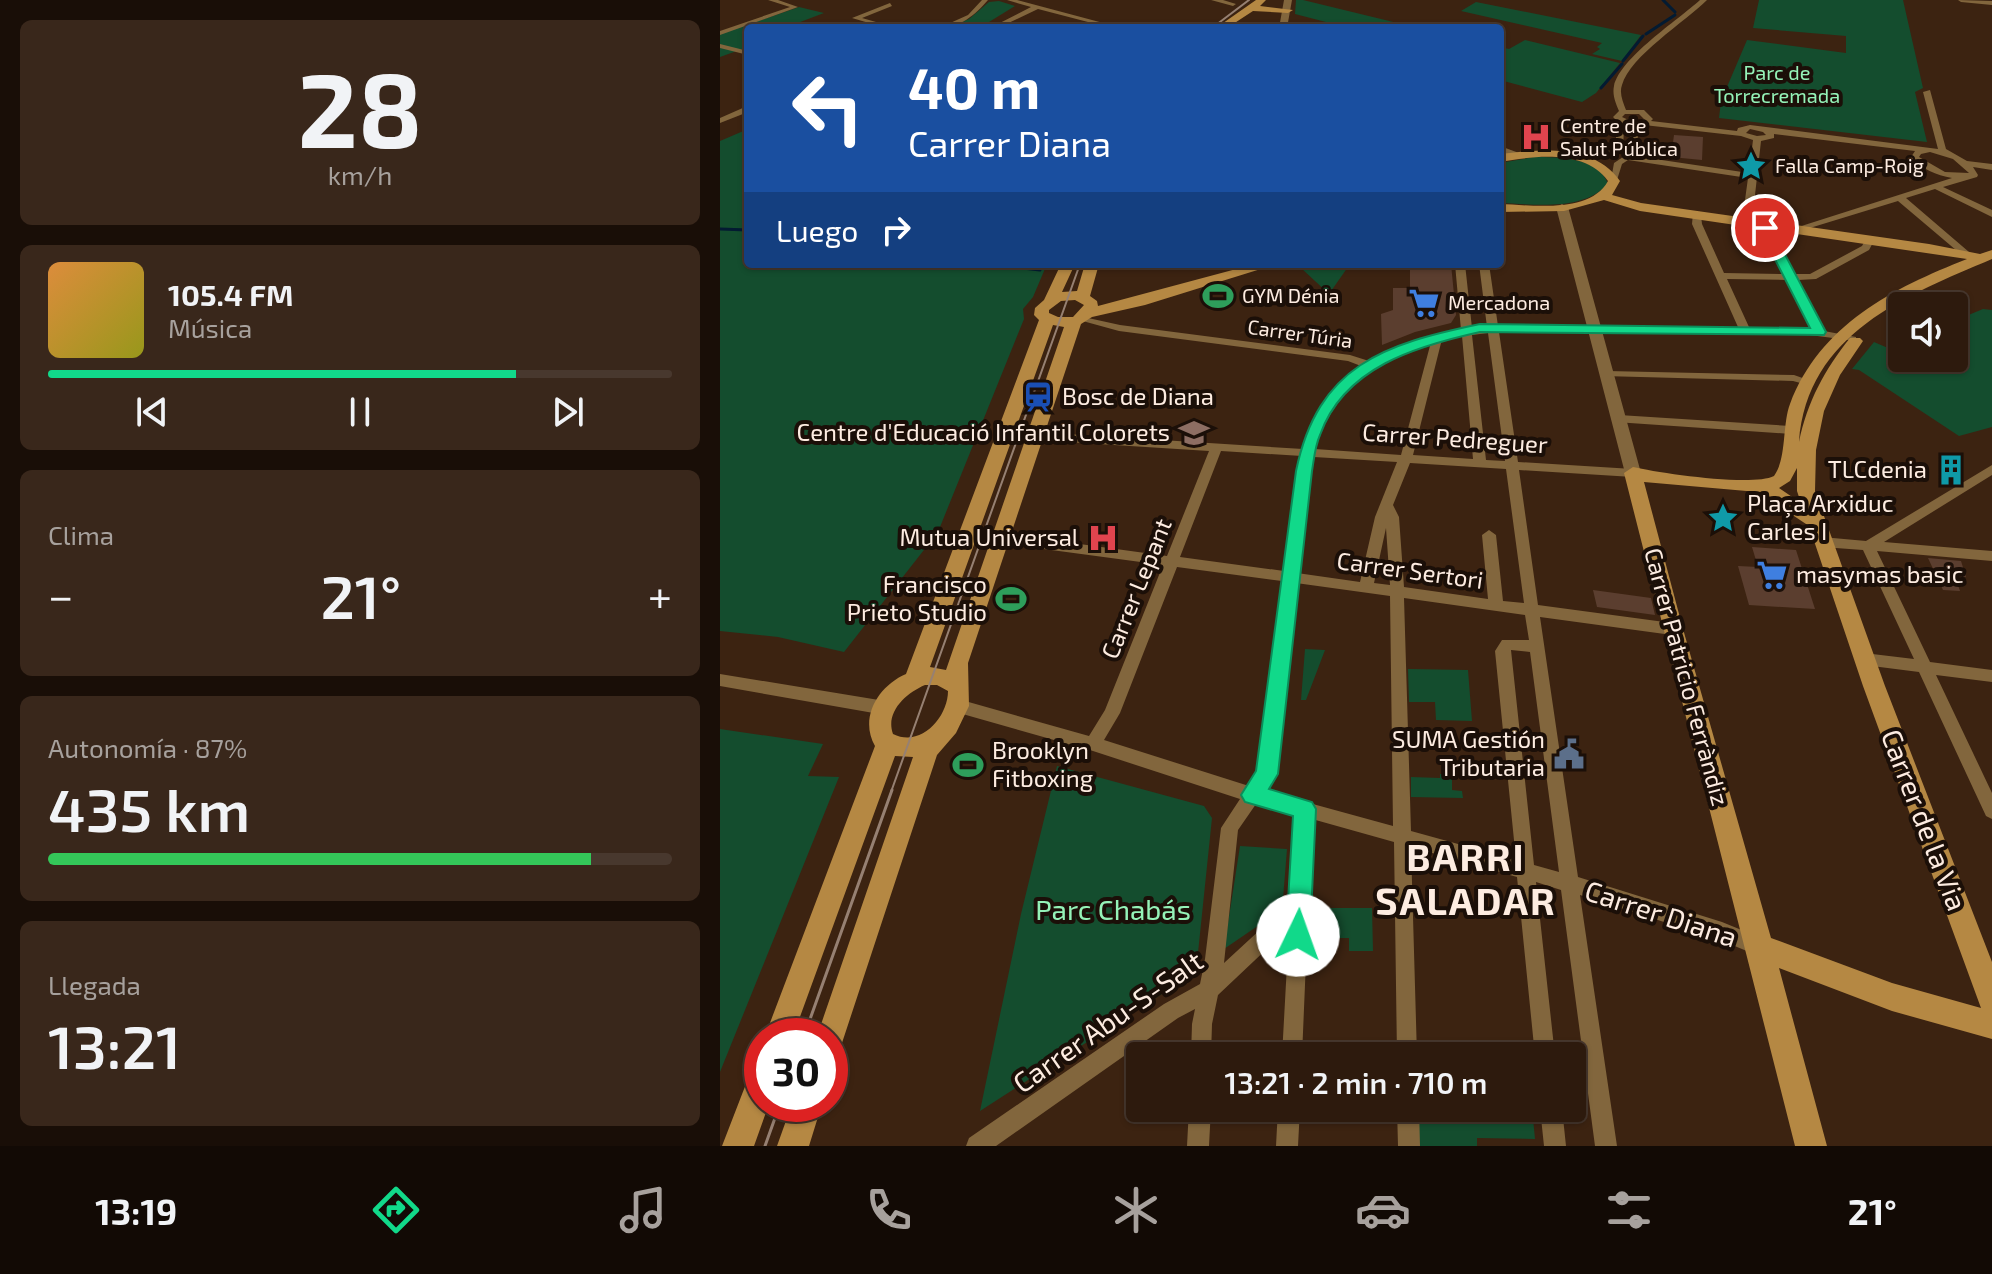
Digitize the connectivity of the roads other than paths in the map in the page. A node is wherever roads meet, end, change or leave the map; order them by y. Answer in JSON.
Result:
{"nodes":[{"id":1,"x":985,"y":0,"type":"edge"},
{"id":2,"x":1010,"y":0,"type":"edge"},
{"id":3,"x":1214,"y":0,"type":"edge"},
{"id":4,"x":1262,"y":0,"type":"edge"},
{"id":5,"x":1704,"y":0,"type":"edge"},
{"id":6,"x":1961,"y":0,"type":"edge"},
{"id":7,"x":778,"y":1,"type":"edge"},
{"id":8,"x":1235,"y":2,"type":"edge"},
{"id":9,"x":1992,"y":3,"type":"edge"},
{"id":10,"x":890,"y":5,"type":"dead end"},
{"id":11,"x":1288,"y":5,"type":"edge"},
{"id":12,"x":1037,"y":7,"type":"junction"},
{"id":13,"x":1253,"y":8,"type":"junction"},
{"id":14,"x":1274,"y":8,"type":"junction"},
{"id":15,"x":1222,"y":12,"type":"dead end"},
{"id":16,"x":746,"y":24,"type":"edge"},
{"id":17,"x":876,"y":24,"type":"edge"},
{"id":18,"x":951,"y":24,"type":"edge"},
{"id":19,"x":1001,"y":24,"type":"edge"},
{"id":20,"x":1103,"y":24,"type":"edge"},
{"id":21,"x":1226,"y":24,"type":"edge"},
{"id":22,"x":744,"y":25,"type":"edge"},
{"id":23,"x":720,"y":33,"type":"edge"},
{"id":24,"x":720,"y":46,"type":"edge"},
{"id":25,"x":744,"y":52,"type":"edge"},
{"id":26,"x":1927,"y":92,"type":"dead end"},
{"id":27,"x":744,"y":111,"type":"edge"},
{"id":28,"x":1622,"y":116,"type":"junction"},
{"id":29,"x":720,"y":121,"type":"edge"},
{"id":30,"x":1645,"y":121,"type":"junction"},
{"id":31,"x":1742,"y":131,"type":"junction"},
{"id":32,"x":1769,"y":135,"type":"junction"},
{"id":33,"x":1757,"y":139,"type":"junction"},
{"id":34,"x":1930,"y":150,"type":"junction"},
{"id":35,"x":1504,"y":151,"type":"edge"},
{"id":36,"x":1947,"y":154,"type":"junction"},
{"id":37,"x":1515,"y":155,"type":"junction"},
{"id":38,"x":1571,"y":156,"type":"junction"},
{"id":39,"x":1504,"y":157,"type":"edge"},
{"id":40,"x":1629,"y":158,"type":"junction"},
{"id":41,"x":1917,"y":159,"type":"junction"},
{"id":42,"x":1965,"y":163,"type":"junction"},
{"id":43,"x":1934,"y":170,"type":"junction"},
{"id":44,"x":1991,"y":170,"type":"edge"},
{"id":45,"x":1752,"y":176,"type":"junction"},
{"id":46,"x":1970,"y":176,"type":"junction"},
{"id":47,"x":1614,"y":178,"type":"junction"},
{"id":48,"x":1935,"y":186,"type":"junction"},
{"id":49,"x":1603,"y":196,"type":"junction"},
{"id":50,"x":1899,"y":197,"type":"junction"},
{"id":51,"x":1562,"y":207,"type":"junction"},
{"id":52,"x":1504,"y":208,"type":"edge"},
{"id":53,"x":1992,"y":214,"type":"edge"},
{"id":54,"x":1696,"y":215,"type":"junction"},
{"id":55,"x":1747,"y":222,"type":"junction"},
{"id":56,"x":1765,"y":224,"type":"junction"},
{"id":57,"x":1797,"y":229,"type":"junction"},
{"id":58,"x":1870,"y":239,"type":"junction"},
{"id":59,"x":1984,"y":259,"type":"edge"},
{"id":60,"x":1066,"y":268,"type":"edge"},
{"id":61,"x":1091,"y":268,"type":"edge"},
{"id":62,"x":1220,"y":268,"type":"edge"},
{"id":63,"x":1256,"y":268,"type":"edge"},
{"id":64,"x":1460,"y":268,"type":"edge"},
{"id":65,"x":1485,"y":268,"type":"edge"},
{"id":66,"x":1721,"y":276,"type":"junction"},
{"id":67,"x":1791,"y":277,"type":"junction"},
{"id":68,"x":1051,"y":300,"type":"junction"},
{"id":69,"x":1083,"y":309,"type":"junction"},
{"id":70,"x":1047,"y":320,"type":"junction"},
{"id":71,"x":1493,"y":328,"type":"junction"},
{"id":72,"x":1594,"y":328,"type":"junction"},
{"id":73,"x":1745,"y":330,"type":"junction"},
{"id":74,"x":1464,"y":331,"type":"junction"},
{"id":75,"x":1819,"y":332,"type":"junction"},
{"id":76,"x":1436,"y":337,"type":"junction"},
{"id":77,"x":1849,"y":338,"type":"junction"},
{"id":78,"x":1370,"y":365,"type":"junction"},
{"id":79,"x":1607,"y":374,"type":"junction"},
{"id":80,"x":1808,"y":382,"type":"junction"},
{"id":81,"x":1619,"y":419,"type":"junction"},
{"id":82,"x":1791,"y":430,"type":"junction"},
{"id":83,"x":1035,"y":436,"type":"junction"},
{"id":84,"x":1217,"y":447,"type":"junction"},
{"id":85,"x":1308,"y":451,"type":"junction"},
{"id":86,"x":1406,"y":458,"type":"junction"},
{"id":87,"x":1480,"y":463,"type":"junction"},
{"id":88,"x":1510,"y":465,"type":"junction"},
{"id":89,"x":1992,"y":469,"type":"edge"},
{"id":90,"x":1633,"y":473,"type":"junction"},
{"id":91,"x":1762,"y":486,"type":"junction"},
{"id":92,"x":1388,"y":507,"type":"junction"},
{"id":93,"x":1815,"y":521,"type":"junction"},
{"id":94,"x":1489,"y":535,"type":"dead end"},
{"id":95,"x":1000,"y":538,"type":"junction"},
{"id":96,"x":1822,"y":542,"type":"junction"},
{"id":97,"x":1868,"y":546,"type":"junction"},
{"id":98,"x":1992,"y":556,"type":"edge"},
{"id":99,"x":1171,"y":560,"type":"junction"},
{"id":100,"x":1290,"y":577,"type":"junction"},
{"id":101,"x":1366,"y":587,"type":"junction"},
{"id":102,"x":1397,"y":591,"type":"junction"},
{"id":103,"x":1496,"y":605,"type":"junction"},
{"id":104,"x":1530,"y":609,"type":"junction"},
{"id":105,"x":1672,"y":629,"type":"junction"},
{"id":106,"x":1534,"y":646,"type":"junction"},
{"id":107,"x":1864,"y":659,"type":"junction"},
{"id":108,"x":1926,"y":667,"type":"junction"},
{"id":109,"x":1992,"y":676,"type":"edge"},
{"id":110,"x":915,"y":678,"type":"junction"},
{"id":111,"x":720,"y":680,"type":"edge"},
{"id":112,"x":957,"y":696,"type":"junction"},
{"id":113,"x":885,"y":708,"type":"junction"},
{"id":114,"x":942,"y":733,"type":"junction"},
{"id":115,"x":888,"y":743,"type":"junction"},
{"id":116,"x":1093,"y":744,"type":"junction"},
{"id":117,"x":1252,"y":795,"type":"junction"},
{"id":118,"x":1304,"y":809,"type":"junction"},
{"id":119,"x":1992,"y":811,"type":"edge"},
{"id":120,"x":1403,"y":837,"type":"junction"},
{"id":121,"x":1524,"y":872,"type":"junction"},
{"id":122,"x":1570,"y":885,"type":"junction"},
{"id":123,"x":1300,"y":905,"type":"junction"},
{"id":124,"x":1760,"y":947,"type":"junction"},
{"id":125,"x":1209,"y":990,"type":"junction"},
{"id":126,"x":1992,"y":999,"type":"edge"},
{"id":127,"x":786,"y":1018,"type":"edge"},
{"id":128,"x":837,"y":1018,"type":"edge"},
{"id":129,"x":1992,"y":1025,"type":"edge"},
{"id":130,"x":1201,"y":1042,"type":"edge"},
{"id":131,"x":1293,"y":1042,"type":"edge"},
{"id":132,"x":1407,"y":1042,"type":"edge"},
{"id":133,"x":1543,"y":1042,"type":"edge"},
{"id":134,"x":747,"y":1122,"type":"edge"},
{"id":135,"x":801,"y":1122,"type":"edge"},
{"id":136,"x":1199,"y":1122,"type":"edge"},
{"id":137,"x":1288,"y":1122,"type":"edge"},
{"id":138,"x":1408,"y":1122,"type":"edge"},
{"id":139,"x":1552,"y":1122,"type":"edge"},
{"id":140,"x":738,"y":1146,"type":"edge"},
{"id":141,"x":793,"y":1146,"type":"edge"},
{"id":142,"x":977,"y":1146,"type":"edge"},
{"id":143,"x":1198,"y":1146,"type":"edge"},
{"id":144,"x":1287,"y":1146,"type":"edge"},
{"id":145,"x":1409,"y":1146,"type":"edge"},
{"id":146,"x":1555,"y":1146,"type":"edge"},
{"id":147,"x":1606,"y":1146,"type":"edge"},
{"id":148,"x":1811,"y":1146,"type":"edge"}],
"edges":[{"from":1,"to":18,"type":"street"},
{"from":2,"to":12,"type":"street"},
{"from":3,"to":8,"type":"street"},
{"from":4,"to":13,"type":"main road"},
{"from":4,"to":14,"type":"main road"},
{"from":5,"to":28,"type":"street"},
{"from":6,"to":9,"type":"street"},
{"from":7,"to":16,"type":"street"},
{"from":8,"to":15,"type":"main road"},
{"from":10,"to":17,"type":"street"},
{"from":11,"to":14,"type":"main road"},
{"from":12,"to":19,"type":"street"},
{"from":12,"to":20,"type":"street"},
{"from":13,"to":14,"type":"main road"},
{"from":13,"to":21,"type":"main road"},
{"from":22,"to":23,"type":"street"},
{"from":24,"to":25,"type":"street"},
{"from":26,"to":36,"type":"street"},
{"from":27,"to":29,"type":"street"},
{"from":28,"to":30,"type":"street"},
{"from":28,"to":38,"type":"street"},
{"from":30,"to":31,"type":"street"},
{"from":30,"to":40,"type":"street"},
{"from":31,"to":32,"type":"street"},
{"from":31,"to":33,"type":"street"},
{"from":32,"to":33,"type":"street"},
{"from":32,"to":34,"type":"street"},
{"from":32,"to":41,"type":"street"},
{"from":33,"to":45,"type":"street"},
{"from":34,"to":36,"type":"street"},
{"from":34,"to":41,"type":"street"},
{"from":35,"to":37,"type":"street"},
{"from":36,"to":42,"type":"street"},
{"from":37,"to":38,"type":"main road"},
{"from":37,"to":39,"type":"main road"},
{"from":38,"to":47,"type":"main road"},
{"from":40,"to":45,"type":"street"},
{"from":40,"to":47,"type":"street"},
{"from":41,"to":43,"type":"street"},
{"from":42,"to":44,"type":"street"},
{"from":42,"to":46,"type":"street"},
{"from":43,"to":46,"type":"street"},
{"from":43,"to":48,"type":"street"},
{"from":44,"to":46,"type":"street"},
{"from":45,"to":55,"type":"street"},
{"from":46,"to":48,"type":"street"},
{"from":47,"to":49,"type":"main road"},
{"from":48,"to":50,"type":"street"},
{"from":48,"to":53,"type":"street"},
{"from":49,"to":51,"type":"main road"},
{"from":49,"to":54,"type":"main road"},
{"from":50,"to":57,"type":"street"},
{"from":50,"to":59,"type":"street"},
{"from":51,"to":52,"type":"main road"},
{"from":51,"to":72,"type":"street","name":"Carrer Patricio Ferràndiz"},
{"from":54,"to":55,"type":"main road"},
{"from":54,"to":66,"type":"street"},
{"from":55,"to":56,"type":"main road"},
{"from":56,"to":57,"type":"main road"},
{"from":56,"to":67,"type":"street"},
{"from":57,"to":58,"type":"main road"},
{"from":58,"to":59,"type":"main road"},
{"from":58,"to":67,"type":"street"},
{"from":59,"to":77,"type":"main road"},
{"from":60,"to":68,"type":"main road"},
{"from":61,"to":69,"type":"main road"},
{"from":62,"to":69,"type":"main road"},
{"from":63,"to":69,"type":"main road"},
{"from":64,"to":74,"type":"street"},
{"from":65,"to":71,"type":"street"},
{"from":66,"to":67,"type":"street"},
{"from":66,"to":73,"type":"street"},
{"from":67,"to":75,"type":"street"},
{"from":68,"to":69,"type":"main road"},
{"from":68,"to":70,"type":"main road"},
{"from":69,"to":70,"type":"main road"},
{"from":69,"to":78,"type":"street","name":"Carrer Túria"},
{"from":69,"to":83,"type":"main road"},
{"from":70,"to":110,"type":"main road"},
{"from":71,"to":72,"type":"street"},
{"from":71,"to":74,"type":"street"},
{"from":71,"to":88,"type":"street"},
{"from":72,"to":73,"type":"street"},
{"from":72,"to":79,"type":"street","name":"Carrer Patricio Ferràndiz"},
{"from":73,"to":75,"type":"street"},
{"from":74,"to":76,"type":"street"},
{"from":74,"to":87,"type":"street"},
{"from":75,"to":77,"type":"street"},
{"from":76,"to":78,"type":"street"},
{"from":76,"to":86,"type":"street"},
{"from":77,"to":80,"type":"main road"},
{"from":77,"to":93,"type":"main road"},
{"from":78,"to":85,"type":"street"},
{"from":79,"to":80,"type":"street"},
{"from":79,"to":81,"type":"street","name":"Carrer Patricio Ferràndiz"},
{"from":80,"to":82,"type":"main road"},
{"from":81,"to":82,"type":"street"},
{"from":81,"to":90,"type":"street","name":"Carrer Patricio Ferràndiz"},
{"from":82,"to":91,"type":"main road"},
{"from":83,"to":84,"type":"street","name":"Carrer Pedreguer"},
{"from":83,"to":95,"type":"main road"},
{"from":84,"to":85,"type":"street","name":"Carrer Pedreguer"},
{"from":84,"to":99,"type":"street","name":"Carrer Lepant"},
{"from":85,"to":86,"type":"street","name":"Carrer Pedreguer"},
{"from":85,"to":100,"type":"street"},
{"from":86,"to":87,"type":"street","name":"Carrer Pedreguer"},
{"from":86,"to":92,"type":"street"},
{"from":87,"to":88,"type":"street","name":"Carrer Pedreguer"},
{"from":88,"to":90,"type":"street","name":"Carrer Pedreguer"},
{"from":88,"to":104,"type":"street"},
{"from":89,"to":97,"type":"street"},
{"from":90,"to":91,"type":"main road"},
{"from":90,"to":105,"type":"main road","name":"Carrer Patricio Ferràndiz"},
{"from":91,"to":93,"type":"main road"},
{"from":92,"to":101,"type":"street"},
{"from":92,"to":102,"type":"street"},
{"from":93,"to":96,"type":"main road"},
{"from":94,"to":103,"type":"street"},
{"from":95,"to":99,"type":"street","name":"Carrer Sertori"},
{"from":95,"to":112,"type":"main road"},
{"from":96,"to":97,"type":"street"},
{"from":96,"to":107,"type":"main road"},
{"from":97,"to":98,"type":"street"},
{"from":97,"to":108,"type":"street"},
{"from":99,"to":100,"type":"street","name":"Carrer Sertori"},
{"from":99,"to":116,"type":"street","name":"Carrer Lepant"},
{"from":100,"to":101,"type":"street","name":"Carrer Sertori"},
{"from":100,"to":117,"type":"street"},
{"from":101,"to":102,"type":"street","name":"Carrer Sertori"},
{"from":102,"to":103,"type":"street","name":"Carrer Sertori"},
{"from":102,"to":120,"type":"street"},
{"from":103,"to":104,"type":"street","name":"Carrer Sertori"},
{"from":104,"to":105,"type":"street","name":"Carrer Sertori"},
{"from":104,"to":106,"type":"street"},
{"from":105,"to":124,"type":"main road","name":"Carrer Patricio Ferràndiz"},
{"from":106,"to":121,"type":"street"},
{"from":106,"to":122,"type":"street"},
{"from":107,"to":108,"type":"street"},
{"from":107,"to":126,"type":"main road","name":"Carrer de la Via"},
{"from":108,"to":109,"type":"street"},
{"from":108,"to":119,"type":"street"},
{"from":110,"to":112,"type":"main road"},
{"from":110,"to":113,"type":"main road"},
{"from":111,"to":113,"type":"street"},
{"from":112,"to":114,"type":"main road"},
{"from":112,"to":116,"type":"street","name":"Carrer Diana"},
{"from":113,"to":115,"type":"main road"},
{"from":114,"to":115,"type":"main road"},
{"from":114,"to":128,"type":"main road"},
{"from":115,"to":127,"type":"main road"},
{"from":116,"to":117,"type":"street","name":"Carrer Diana"},
{"from":117,"to":118,"type":"street","name":"Carrer Diana"},
{"from":117,"to":125,"type":"street"},
{"from":118,"to":120,"type":"street","name":"Carrer Diana"},
{"from":118,"to":123,"type":"street"},
{"from":120,"to":121,"type":"street","name":"Carrer Diana"},
{"from":120,"to":132,"type":"street"},
{"from":121,"to":122,"type":"street","name":"Carrer Diana"},
{"from":121,"to":133,"type":"street"},
{"from":122,"to":124,"type":"street","name":"Carrer Diana"},
{"from":122,"to":147,"type":"street"},
{"from":123,"to":125,"type":"street","name":"Carrer Abu-S-Salt"},
{"from":123,"to":131,"type":"street"},
{"from":124,"to":129,"type":"main road","name":"Carrer Diana"},
{"from":124,"to":148,"type":"main road","name":"Carrer Patricio Ferràndiz"},
{"from":125,"to":130,"type":"street"},
{"from":125,"to":142,"type":"street","name":"Carrer Abu-S-Salt"},
{"from":134,"to":140,"type":"main road"},
{"from":135,"to":141,"type":"main road"},
{"from":136,"to":143,"type":"street"},
{"from":137,"to":144,"type":"street"},
{"from":138,"to":145,"type":"street"},
{"from":139,"to":146,"type":"street"}]}
